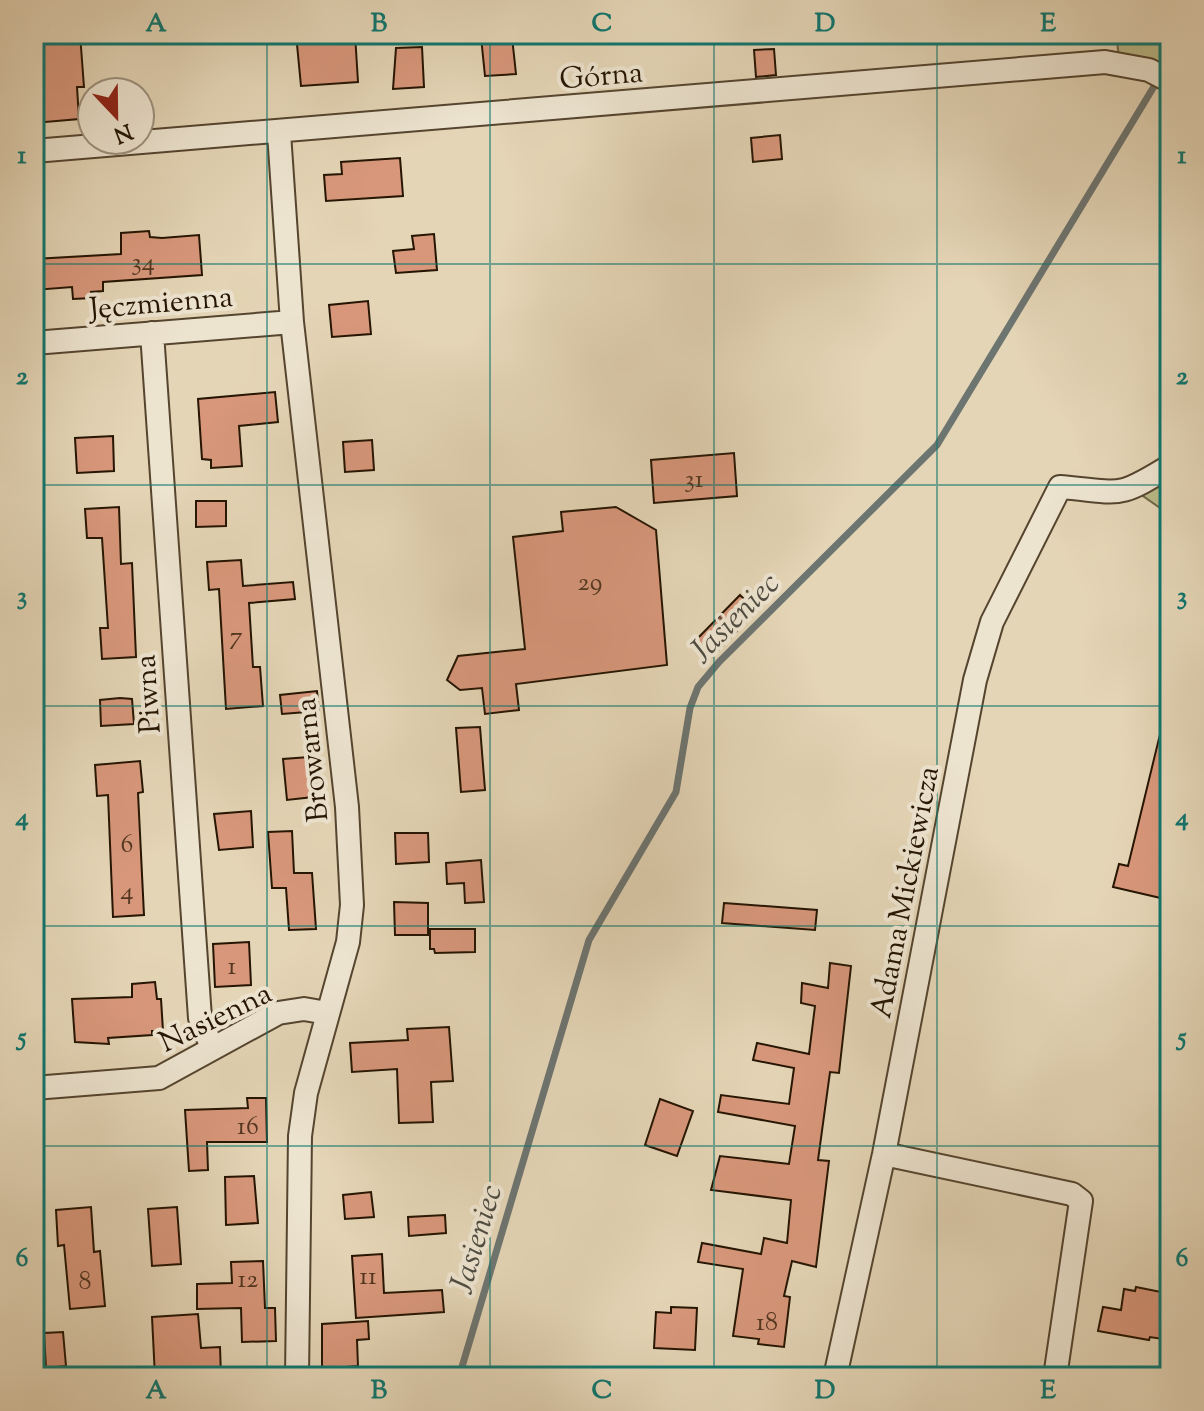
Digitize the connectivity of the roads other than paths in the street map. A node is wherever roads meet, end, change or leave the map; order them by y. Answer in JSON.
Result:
{"nodes":[{"id":1,"x":1163,"y":77,"type":"edge"},
{"id":2,"x":279,"y":133,"type":"junction"},
{"id":3,"x":34,"y":151,"type":"edge"},
{"id":4,"x":292,"y":322,"type":"junction"},
{"id":5,"x":152,"y":333,"type":"junction"},
{"id":6,"x":34,"y":343,"type":"edge"},
{"id":7,"x":1170,"y":466,"type":"edge"},
{"id":8,"x":327,"y":1013,"type":"junction"},
{"id":9,"x":212,"y":1048,"type":"junction"},
{"id":10,"x":34,"y":1088,"type":"edge"},
{"id":11,"x":884,"y":1154,"type":"junction"},
{"id":12,"x":297,"y":1377,"type":"edge"},
{"id":13,"x":835,"y":1377,"type":"edge"},
{"id":14,"x":1055,"y":1377,"type":"edge"}],
"edges":[{"from":1,"to":2,"type":"street","name":"Górna"},
{"from":2,"to":3,"type":"street","name":"Górna"},
{"from":2,"to":4,"type":"street","name":"Browarna"},
{"from":4,"to":5,"type":"street","name":"Jęczmienna"},
{"from":4,"to":8,"type":"street","name":"Browarna"},
{"from":5,"to":6,"type":"street","name":"Jęczmienna"},
{"from":5,"to":9,"type":"street","name":"Piwna"},
{"from":7,"to":11,"type":"street","name":"Adama Mickiewicza"},
{"from":8,"to":9,"type":"street","name":"Nasienna"},
{"from":8,"to":12,"type":"street","name":"Browarna"},
{"from":9,"to":10,"type":"street","name":"Nasienna"},
{"from":11,"to":13,"type":"street","name":"Adama Mickiewicza"},
{"from":11,"to":14,"type":"street"}]}
